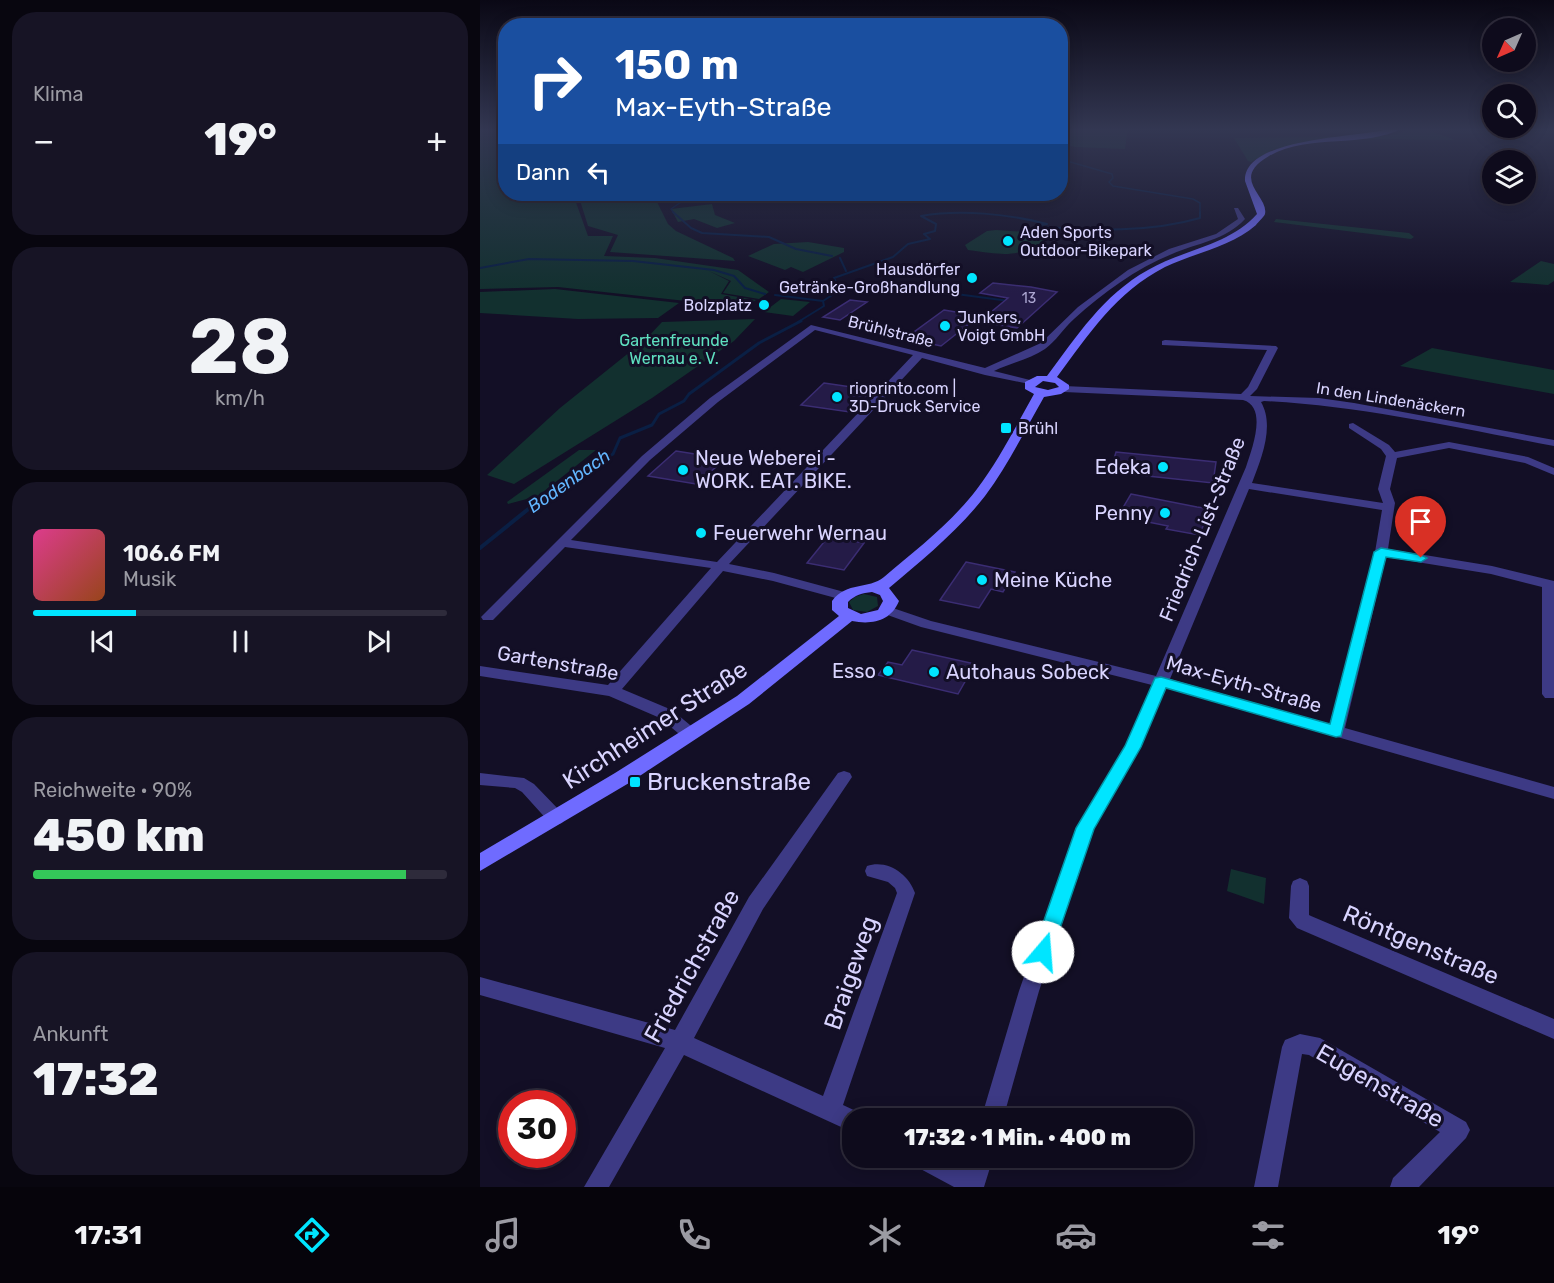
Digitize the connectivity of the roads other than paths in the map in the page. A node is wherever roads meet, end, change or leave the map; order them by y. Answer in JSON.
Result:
{"nodes":[{"id":1,"x":1249,"y":183,"type":"edge"},
{"id":2,"x":1236,"y":209,"type":"dead end"},
{"id":3,"x":1165,"y":343,"type":"dead end"},
{"id":4,"x":920,"y":354,"type":"junction"},
{"id":5,"x":986,"y":372,"type":"junction"},
{"id":6,"x":1051,"y":378,"type":"junction"},
{"id":7,"x":1031,"y":383,"type":"junction"},
{"id":8,"x":1064,"y":388,"type":"junction"},
{"id":9,"x":1040,"y":393,"type":"junction"},
{"id":10,"x":1247,"y":398,"type":"junction"},
{"id":11,"x":1353,"y":426,"type":"dead end"},
{"id":12,"x":1554,"y":443,"type":"edge"},
{"id":13,"x":1392,"y":456,"type":"junction"},
{"id":14,"x":1554,"y":472,"type":"edge"},
{"id":15,"x":1245,"y":485,"type":"junction"},
{"id":16,"x":1388,"y":507,"type":"junction"},
{"id":17,"x":562,"y":543,"type":"junction"},
{"id":18,"x":1381,"y":552,"type":"junction"},
{"id":19,"x":720,"y":566,"type":"junction"},
{"id":20,"x":1552,"y":585,"type":"edge"},
{"id":21,"x":879,"y":589,"type":"junction"},
{"id":22,"x":843,"y":596,"type":"junction"},
{"id":23,"x":887,"y":610,"type":"junction"},
{"id":24,"x":849,"y":616,"type":"junction"},
{"id":25,"x":488,"y":617,"type":"dead end"},
{"id":26,"x":480,"y":671,"type":"edge"},
{"id":27,"x":1161,"y":682,"type":"junction"},
{"id":28,"x":612,"y":691,"type":"junction"},
{"id":29,"x":1550,"y":694,"type":"dead end"},
{"id":30,"x":1336,"y":732,"type":"junction"},
{"id":31,"x":690,"y":734,"type":"junction"},
{"id":32,"x":844,"y":777,"type":"dead end"},
{"id":33,"x":480,"y":779,"type":"edge"},
{"id":34,"x":1553,"y":795,"type":"edge"},
{"id":35,"x":556,"y":818,"type":"junction"},
{"id":36,"x":480,"y":863,"type":"edge"},
{"id":37,"x":874,"y":871,"type":"dead end"},
{"id":38,"x":1300,"y":886,"type":"dead end"},
{"id":39,"x":480,"y":986,"type":"edge"},
{"id":40,"x":1554,"y":1029,"type":"edge"},
{"id":41,"x":680,"y":1042,"type":"junction"},
{"id":42,"x":995,"y":1108,"type":"edge"},
{"id":43,"x":830,"y":1109,"type":"junction"},
{"id":44,"x":842,"y":1116,"type":"edge"},
{"id":45,"x":942,"y":1168,"type":"edge"},
{"id":46,"x":978,"y":1168,"type":"edge"},
{"id":47,"x":973,"y":1185,"type":"edge"},
{"id":48,"x":596,"y":1187,"type":"edge"},
{"id":49,"x":1266,"y":1187,"type":"edge"},
{"id":50,"x":1402,"y":1187,"type":"edge"}],
"edges":[{"from":1,"to":6,"type":"main road"},
{"from":2,"to":5,"type":"street"},
{"from":3,"to":10,"type":"street"},
{"from":4,"to":5,"type":"street","name":"Brühlstraße"},
{"from":4,"to":17,"type":"street","name":"Brühlstraße"},
{"from":4,"to":19,"type":"street"},
{"from":5,"to":7,"type":"street","name":"Brühlstraße"},
{"from":6,"to":7,"type":"main road"},
{"from":6,"to":8,"type":"main road"},
{"from":7,"to":9,"type":"main road"},
{"from":8,"to":9,"type":"main road"},
{"from":8,"to":10,"type":"street","name":"In den Lindenäckern"},
{"from":9,"to":21,"type":"main road"},
{"from":10,"to":12,"type":"street","name":"In den Lindenäckern"},
{"from":10,"to":15,"type":"street","name":"Friedrich-List-Straße"},
{"from":11,"to":13,"type":"street"},
{"from":13,"to":14,"type":"street"},
{"from":13,"to":16,"type":"street"},
{"from":15,"to":16,"type":"street"},
{"from":15,"to":27,"type":"street","name":"Friedrich-List-Straße"},
{"from":16,"to":18,"type":"street"},
{"from":17,"to":19,"type":"street"},
{"from":17,"to":25,"type":"street"},
{"from":18,"to":20,"type":"street"},
{"from":18,"to":30,"type":"street"},
{"from":19,"to":22,"type":"street"},
{"from":19,"to":28,"type":"street"},
{"from":20,"to":29,"type":"street"},
{"from":21,"to":22,"type":"main road"},
{"from":21,"to":23,"type":"main road"},
{"from":22,"to":24,"type":"main road"},
{"from":23,"to":24,"type":"main road"},
{"from":23,"to":27,"type":"street","name":"Max-Eyth-Straße"},
{"from":24,"to":31,"type":"main road","name":"Kirchheimer Straße"},
{"from":26,"to":28,"type":"street","name":"Gartenstraße"},
{"from":27,"to":30,"type":"street","name":"Max-Eyth-Straße"},
{"from":27,"to":42,"type":"street","name":"Friedrich-List-Straße"},
{"from":28,"to":31,"type":"street","name":"Gartenstraße"},
{"from":30,"to":34,"type":"street","name":"Max-Eyth-Straße"},
{"from":31,"to":35,"type":"main road","name":"Kirchheimer Straße"},
{"from":32,"to":41,"type":"street","name":"Friedrichstraße"},
{"from":33,"to":35,"type":"street"},
{"from":35,"to":36,"type":"main road","name":"Kirchheimer Straße"},
{"from":37,"to":43,"type":"street","name":"Braigeweg"},
{"from":38,"to":40,"type":"street","name":"Röntgenstraße"},
{"from":39,"to":41,"type":"street"},
{"from":41,"to":43,"type":"street"},
{"from":41,"to":48,"type":"street","name":"Friedrichstraße"},
{"from":43,"to":44,"type":"street"},
{"from":45,"to":47,"type":"street"},
{"from":46,"to":47,"type":"street"},
{"from":49,"to":50,"type":"street","name":"Eugenstraße"}]}
